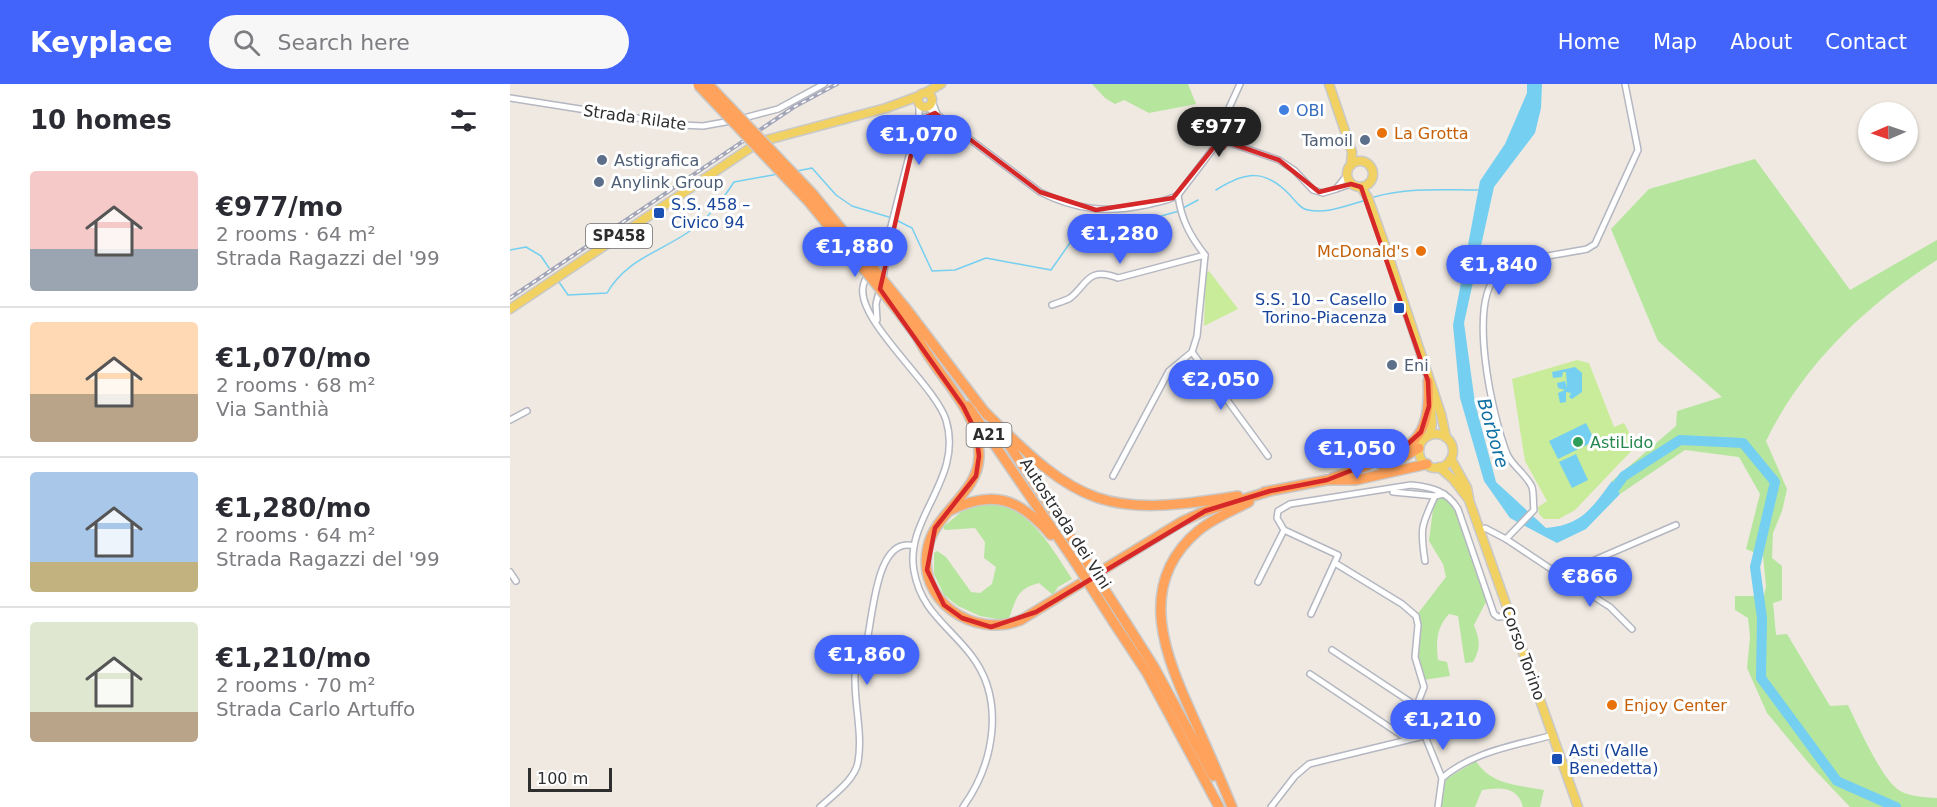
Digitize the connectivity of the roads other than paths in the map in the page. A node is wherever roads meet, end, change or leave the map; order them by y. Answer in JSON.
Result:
{"nodes":[{"id":1,"x":698,"y":84,"type":"edge"},
{"id":2,"x":708,"y":84,"type":"edge"},
{"id":3,"x":824,"y":84,"type":"edge"},
{"id":4,"x":1240,"y":84,"type":"edge"},
{"id":5,"x":1329,"y":84,"type":"edge"},
{"id":6,"x":1625,"y":84,"type":"edge"},
{"id":7,"x":939,"y":85,"type":"edge"},
{"id":8,"x":510,"y":98,"type":"edge"},
{"id":9,"x":925,"y":101,"type":"junction"},
{"id":10,"x":937,"y":114,"type":"junction"},
{"id":11,"x":919,"y":118,"type":"junction"},
{"id":12,"x":1218,"y":132,"type":"junction"},
{"id":13,"x":1227,"y":142,"type":"junction"},
{"id":14,"x":1216,"y":145,"type":"junction"},
{"id":15,"x":1352,"y":152,"type":"junction"},
{"id":16,"x":1361,"y":162,"type":"junction"},
{"id":17,"x":1351,"y":165,"type":"junction"},
{"id":18,"x":1347,"y":175,"type":"junction"},
{"id":19,"x":1351,"y":184,"type":"junction"},
{"id":20,"x":1365,"y":185,"type":"junction"},
{"id":21,"x":1336,"y":189,"type":"junction"},
{"id":22,"x":1178,"y":198,"type":"junction"},
{"id":23,"x":890,"y":230,"type":"junction"},
{"id":24,"x":1205,"y":255,"type":"junction"},
{"id":25,"x":1052,"y":305,"type":"dead end"},
{"id":26,"x":510,"y":309,"type":"edge"},
{"id":27,"x":902,"y":309,"type":"junction"},
{"id":28,"x":878,"y":325,"type":"junction"},
{"id":29,"x":917,"y":336,"type":"junction"},
{"id":30,"x":1192,"y":352,"type":"junction"},
{"id":31,"x":1428,"y":381,"type":"junction"},
{"id":32,"x":527,"y":411,"type":"dead end"},
{"id":33,"x":985,"y":412,"type":"junction"},
{"id":34,"x":510,"y":420,"type":"edge"},
{"id":35,"x":1430,"y":435,"type":"junction"},
{"id":36,"x":1446,"y":437,"type":"junction"},
{"id":37,"x":1419,"y":448,"type":"junction"},
{"id":38,"x":1269,"y":456,"type":"dead end"},
{"id":39,"x":1450,"y":459,"type":"junction"},
{"id":40,"x":1426,"y":464,"type":"junction"},
{"id":41,"x":1361,"y":467,"type":"junction"},
{"id":42,"x":1439,"y":467,"type":"junction"},
{"id":43,"x":1113,"y":476,"type":"dead end"},
{"id":44,"x":1327,"y":480,"type":"junction"},
{"id":45,"x":1270,"y":491,"type":"junction"},
{"id":46,"x":1393,"y":492,"type":"dead end"},
{"id":47,"x":1444,"y":494,"type":"junction"},
{"id":48,"x":1435,"y":496,"type":"junction"},
{"id":49,"x":1469,"y":500,"type":"junction"},
{"id":50,"x":946,"y":513,"type":"junction"},
{"id":51,"x":1676,"y":525,"type":"dead end"},
{"id":52,"x":1284,"y":530,"type":"junction"},
{"id":53,"x":1481,"y":530,"type":"junction"},
{"id":54,"x":1506,"y":539,"type":"junction"},
{"id":55,"x":914,"y":546,"type":"junction"},
{"id":56,"x":1079,"y":559,"type":"junction"},
{"id":57,"x":1425,"y":561,"type":"dead end"},
{"id":58,"x":1335,"y":563,"type":"junction"},
{"id":59,"x":510,"y":572,"type":"edge"},
{"id":60,"x":1560,"y":575,"type":"junction"},
{"id":61,"x":516,"y":581,"type":"dead end"},
{"id":62,"x":1258,"y":582,"type":"dead end"},
{"id":63,"x":1311,"y":614,"type":"dead end"},
{"id":64,"x":1511,"y":616,"type":"junction"},
{"id":65,"x":1632,"y":629,"type":"dead end"},
{"id":66,"x":1332,"y":650,"type":"dead end"},
{"id":67,"x":1310,"y":674,"type":"dead end"},
{"id":68,"x":1418,"y":707,"type":"junction"},
{"id":69,"x":1553,"y":735,"type":"junction"},
{"id":70,"x":1424,"y":736,"type":"junction"},
{"id":71,"x":1407,"y":740,"type":"junction"},
{"id":72,"x":1442,"y":778,"type":"junction"},
{"id":73,"x":820,"y":807,"type":"edge"},
{"id":74,"x":963,"y":807,"type":"edge"},
{"id":75,"x":1219,"y":807,"type":"edge"},
{"id":76,"x":1231,"y":807,"type":"edge"},
{"id":77,"x":1271,"y":807,"type":"edge"},
{"id":78,"x":1438,"y":807,"type":"edge"},
{"id":79,"x":1578,"y":807,"type":"edge"}],
"edges":[{"from":1,"to":27,"type":"highway","name":"Autostrada dei Vini","number":"A21","bridge":true},
{"from":2,"to":27,"type":"highway","name":"Autostrada dei Vini","number":"A21","bridge":true},
{"from":3,"to":8,"type":"street","name":"Strada Rilate"},
{"from":4,"to":12,"type":"street"},
{"from":5,"to":15,"type":"main road","name":"Corso Torino"},
{"from":6,"to":54,"type":"street"},
{"from":7,"to":9,"type":"main road"},
{"from":9,"to":10,"type":"street"},
{"from":9,"to":11,"type":"street"},
{"from":9,"to":26,"type":"main road","number":"SP458"},
{"from":10,"to":11,"type":"street"},
{"from":10,"to":22,"type":"street"},
{"from":11,"to":23,"type":"street"},
{"from":12,"to":13,"type":"street"},
{"from":12,"to":14,"type":"street"},
{"from":13,"to":14,"type":"street"},
{"from":13,"to":21,"type":"street"},
{"from":14,"to":22,"type":"street"},
{"from":15,"to":16,"type":"main road","name":"Corso Torino"},
{"from":15,"to":17,"type":"main road","name":"Corso Torino"},
{"from":16,"to":17,"type":"main road"},
{"from":16,"to":20,"type":"main road","name":"Corso Torino"},
{"from":17,"to":18,"type":"main road","name":"Corso Torino"},
{"from":18,"to":19,"type":"main road"},
{"from":18,"to":21,"type":"street"},
{"from":19,"to":20,"type":"main road"},
{"from":19,"to":21,"type":"street"},
{"from":20,"to":31,"type":"main road","name":"Corso Torino"},
{"from":22,"to":24,"type":"street"},
{"from":23,"to":28,"type":"street"},
{"from":23,"to":28,"type":"street"},
{"from":24,"to":25,"type":"street"},
{"from":24,"to":30,"type":"street"},
{"from":27,"to":29,"type":"highway","name":"Autostrada dei Vini","number":"A21"},
{"from":27,"to":33,"type":"highway","name":"Autostrada dei Vini","number":"A21"},
{"from":28,"to":55,"type":"street"},
{"from":29,"to":50,"type":"highway"},
{"from":29,"to":56,"type":"highway","name":"Autostrada dei Vini","number":"A21"},
{"from":30,"to":38,"type":"street"},
{"from":30,"to":43,"type":"street"},
{"from":31,"to":35,"type":"main road","name":"Corso Torino"},
{"from":31,"to":36,"type":"main road","name":"Corso Torino"},
{"from":31,"to":41,"type":"highway"},
{"from":32,"to":34,"type":"street"},
{"from":33,"to":45,"type":"highway"},
{"from":33,"to":56,"type":"highway","name":"Autostrada dei Vini","number":"A21"},
{"from":35,"to":36,"type":"main road"},
{"from":35,"to":37,"type":"main road"},
{"from":36,"to":39,"type":"main road","name":"Corso Torino"},
{"from":37,"to":40,"type":"main road"},
{"from":37,"to":41,"type":"highway"},
{"from":39,"to":42,"type":"main road"},
{"from":39,"to":49,"type":"main road","name":"Corso Torino"},
{"from":40,"to":42,"type":"main road"},
{"from":40,"to":44,"type":"highway"},
{"from":41,"to":44,"type":"highway"},
{"from":42,"to":49,"type":"main road","name":"Corso Torino"},
{"from":44,"to":45,"type":"highway"},
{"from":45,"to":50,"type":"highway"},
{"from":45,"to":76,"type":"highway"},
{"from":46,"to":48,"type":"street"},
{"from":47,"to":48,"type":"street"},
{"from":47,"to":52,"type":"street"},
{"from":47,"to":64,"type":"street"},
{"from":48,"to":57,"type":"street"},
{"from":49,"to":53,"type":"main road","name":"Corso Torino"},
{"from":50,"to":56,"type":"highway"},
{"from":51,"to":60,"type":"street"},
{"from":52,"to":58,"type":"street"},
{"from":52,"to":62,"type":"street"},
{"from":53,"to":54,"type":"street"},
{"from":53,"to":64,"type":"main road","name":"Corso Torino"},
{"from":54,"to":60,"type":"street"},
{"from":55,"to":73,"type":"street"},
{"from":55,"to":74,"type":"street"},
{"from":56,"to":75,"type":"highway","name":"Autostrada dei Vini","number":"A21","bridge":true},
{"from":56,"to":76,"type":"highway","name":"Autostrada dei Vini","number":"A21","bridge":true},
{"from":58,"to":63,"type":"street"},
{"from":58,"to":68,"type":"street"},
{"from":59,"to":61,"type":"street"},
{"from":60,"to":65,"type":"street"},
{"from":64,"to":69,"type":"main road","name":"Corso Torino"},
{"from":66,"to":68,"type":"street"},
{"from":67,"to":71,"type":"street"},
{"from":68,"to":70,"type":"street"},
{"from":69,"to":72,"type":"street"},
{"from":69,"to":79,"type":"main road","name":"Corso Torino"},
{"from":70,"to":71,"type":"street"},
{"from":70,"to":72,"type":"street"},
{"from":71,"to":77,"type":"street"},
{"from":72,"to":78,"type":"street"}]}
